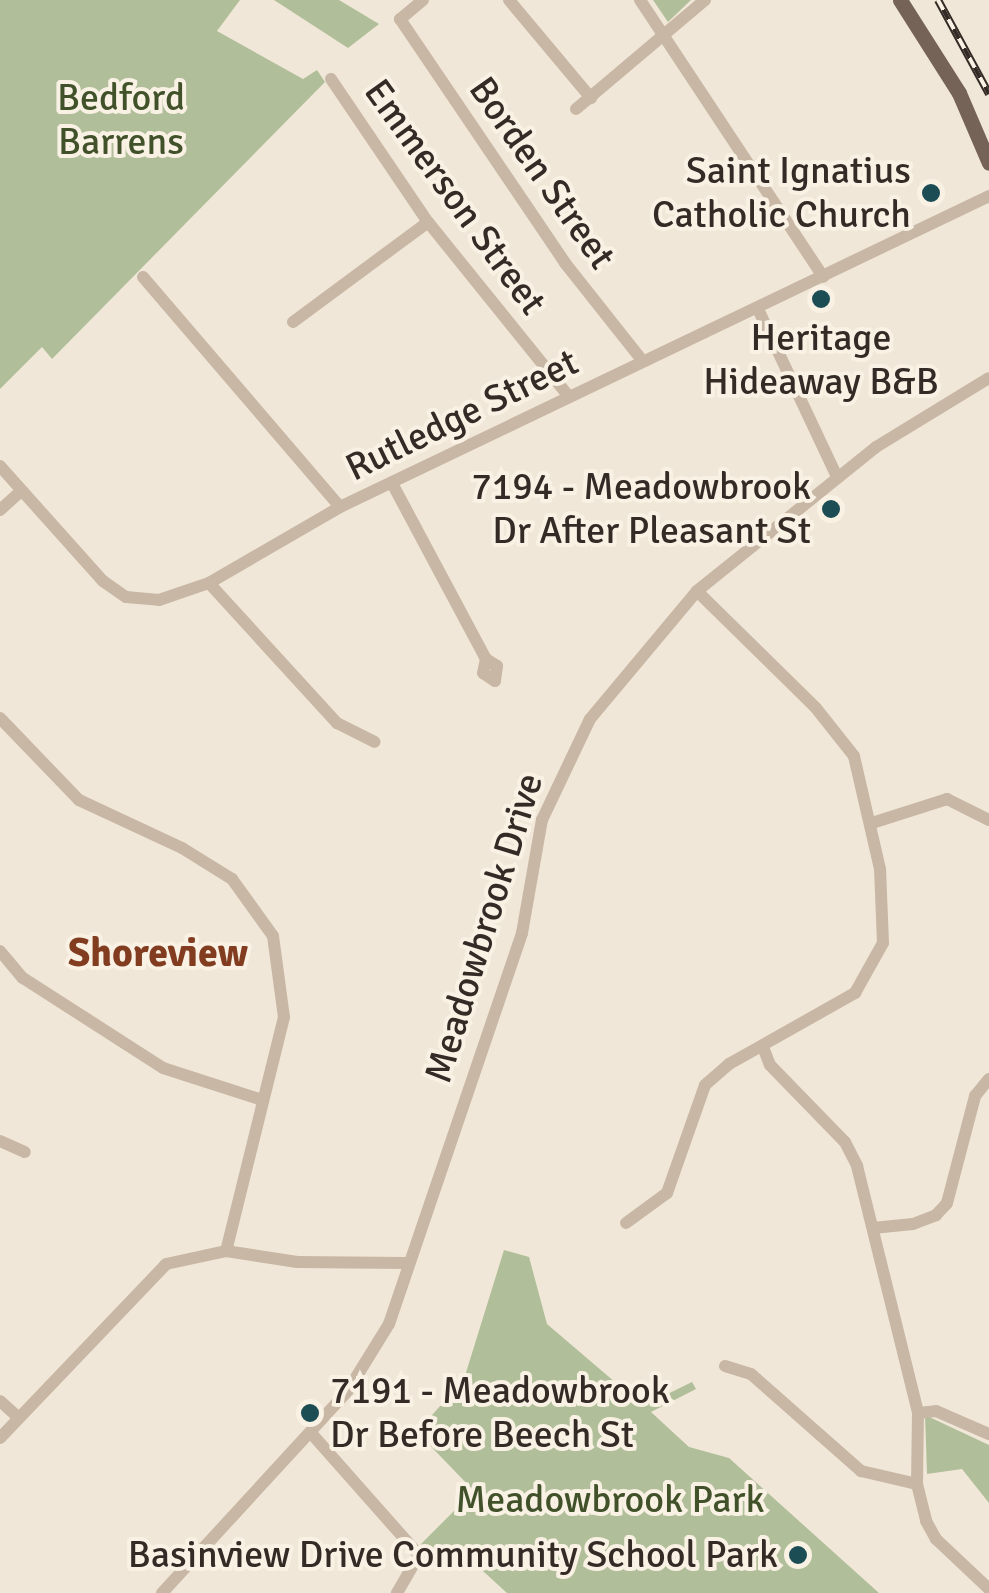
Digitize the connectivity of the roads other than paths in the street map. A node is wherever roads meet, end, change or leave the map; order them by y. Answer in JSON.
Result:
{"nodes":[{"id":1,"x":423,"y":0,"type":"edge"},
{"id":2,"x":509,"y":0,"type":"edge"},
{"id":3,"x":640,"y":0,"type":"edge"},
{"id":4,"x":705,"y":0,"type":"edge"},
{"id":5,"x":900,"y":0,"type":"edge"},
{"id":6,"x":668,"y":35,"type":"junction"},
{"id":7,"x":331,"y":78,"type":"dead end"},
{"id":8,"x":591,"y":98,"type":"junction"},
{"id":9,"x":576,"y":109,"type":"dead end"},
{"id":10,"x":989,"y":163,"type":"edge"},
{"id":11,"x":989,"y":196,"type":"edge"},
{"id":12,"x":428,"y":222,"type":"junction"},
{"id":13,"x":143,"y":277,"type":"dead end"},
{"id":14,"x":823,"y":278,"type":"junction"},
{"id":15,"x":758,"y":308,"type":"junction"},
{"id":16,"x":293,"y":322,"type":"dead end"},
{"id":17,"x":640,"y":359,"type":"junction"},
{"id":18,"x":989,"y":378,"type":"edge"},
{"id":19,"x":569,"y":397,"type":"junction"},
{"id":20,"x":0,"y":466,"type":"edge"},
{"id":21,"x":837,"y":476,"type":"junction"},
{"id":22,"x":392,"y":485,"type":"junction"},
{"id":23,"x":21,"y":490,"type":"junction"},
{"id":24,"x":340,"y":507,"type":"junction"},
{"id":25,"x":0,"y":510,"type":"edge"},
{"id":26,"x":209,"y":584,"type":"junction"},
{"id":27,"x":698,"y":591,"type":"junction"},
{"id":28,"x":486,"y":659,"type":"dead end"},
{"id":29,"x":0,"y":718,"type":"edge"},
{"id":30,"x":374,"y":742,"type":"dead end"},
{"id":31,"x":989,"y":820,"type":"edge"},
{"id":32,"x":872,"y":823,"type":"junction"},
{"id":33,"x":0,"y":951,"type":"edge"},
{"id":34,"x":763,"y":1046,"type":"junction"},
{"id":35,"x":989,"y":1079,"type":"edge"},
{"id":36,"x":262,"y":1100,"type":"junction"},
{"id":37,"x":0,"y":1142,"type":"edge"},
{"id":38,"x":24,"y":1152,"type":"dead end"},
{"id":39,"x":626,"y":1222,"type":"dead end"},
{"id":40,"x":873,"y":1228,"type":"junction"},
{"id":41,"x":226,"y":1251,"type":"junction"},
{"id":42,"x":406,"y":1263,"type":"junction"},
{"id":43,"x":725,"y":1366,"type":"dead end"},
{"id":44,"x":0,"y":1401,"type":"edge"},
{"id":45,"x":918,"y":1413,"type":"junction"},
{"id":46,"x":18,"y":1417,"type":"junction"},
{"id":47,"x":311,"y":1433,"type":"junction"},
{"id":48,"x":989,"y":1434,"type":"edge"},
{"id":49,"x":0,"y":1438,"type":"edge"},
{"id":50,"x":917,"y":1484,"type":"junction"},
{"id":51,"x":989,"y":1589,"type":"edge"},
{"id":52,"x":399,"y":1592,"type":"edge"},
{"id":53,"x":162,"y":1593,"type":"edge"}],
"edges":[{"from":1,"to":17,"type":"street","name":"Borden Street"},
{"from":2,"to":8,"type":"street"},
{"from":3,"to":6,"type":"street"},
{"from":4,"to":6,"type":"street"},
{"from":5,"to":10,"type":"main road"},
{"from":6,"to":8,"type":"street"},
{"from":6,"to":14,"type":"street"},
{"from":7,"to":12,"type":"street","name":"Emmerson Street"},
{"from":8,"to":9,"type":"street"},
{"from":11,"to":14,"type":"street","name":"Rutledge Street"},
{"from":12,"to":16,"type":"street"},
{"from":12,"to":19,"type":"street","name":"Emmerson Street"},
{"from":13,"to":24,"type":"street"},
{"from":14,"to":15,"type":"street","name":"Rutledge Street"},
{"from":15,"to":17,"type":"street","name":"Rutledge Street"},
{"from":15,"to":21,"type":"street"},
{"from":17,"to":19,"type":"street","name":"Rutledge Street"},
{"from":18,"to":21,"type":"street","name":"Meadowbrook Drive"},
{"from":19,"to":22,"type":"street","name":"Rutledge Street"},
{"from":20,"to":23,"type":"street","name":"Rutledge Street"},
{"from":21,"to":27,"type":"street","name":"Meadowbrook Drive"},
{"from":22,"to":24,"type":"street","name":"Rutledge Street"},
{"from":22,"to":28,"type":"street"},
{"from":23,"to":25,"type":"street"},
{"from":23,"to":26,"type":"street","name":"Rutledge Street"},
{"from":24,"to":26,"type":"street","name":"Rutledge Street"},
{"from":26,"to":30,"type":"street"},
{"from":27,"to":32,"type":"street"},
{"from":27,"to":42,"type":"street","name":"Meadowbrook Drive"},
{"from":29,"to":36,"type":"street"},
{"from":31,"to":32,"type":"street"},
{"from":32,"to":34,"type":"street"},
{"from":33,"to":36,"type":"street"},
{"from":34,"to":39,"type":"street"},
{"from":34,"to":40,"type":"street"},
{"from":35,"to":40,"type":"street"},
{"from":36,"to":41,"type":"street"},
{"from":37,"to":38,"type":"street"},
{"from":40,"to":45,"type":"street"},
{"from":41,"to":42,"type":"street"},
{"from":41,"to":46,"type":"street"},
{"from":42,"to":47,"type":"street","name":"Meadowbrook Drive"},
{"from":43,"to":50,"type":"street"},
{"from":44,"to":46,"type":"street"},
{"from":45,"to":48,"type":"street"},
{"from":45,"to":50,"type":"street"},
{"from":46,"to":49,"type":"street"},
{"from":47,"to":52,"type":"street"},
{"from":47,"to":53,"type":"street","name":"Meadowbrook Drive"},
{"from":50,"to":51,"type":"street"}]}
